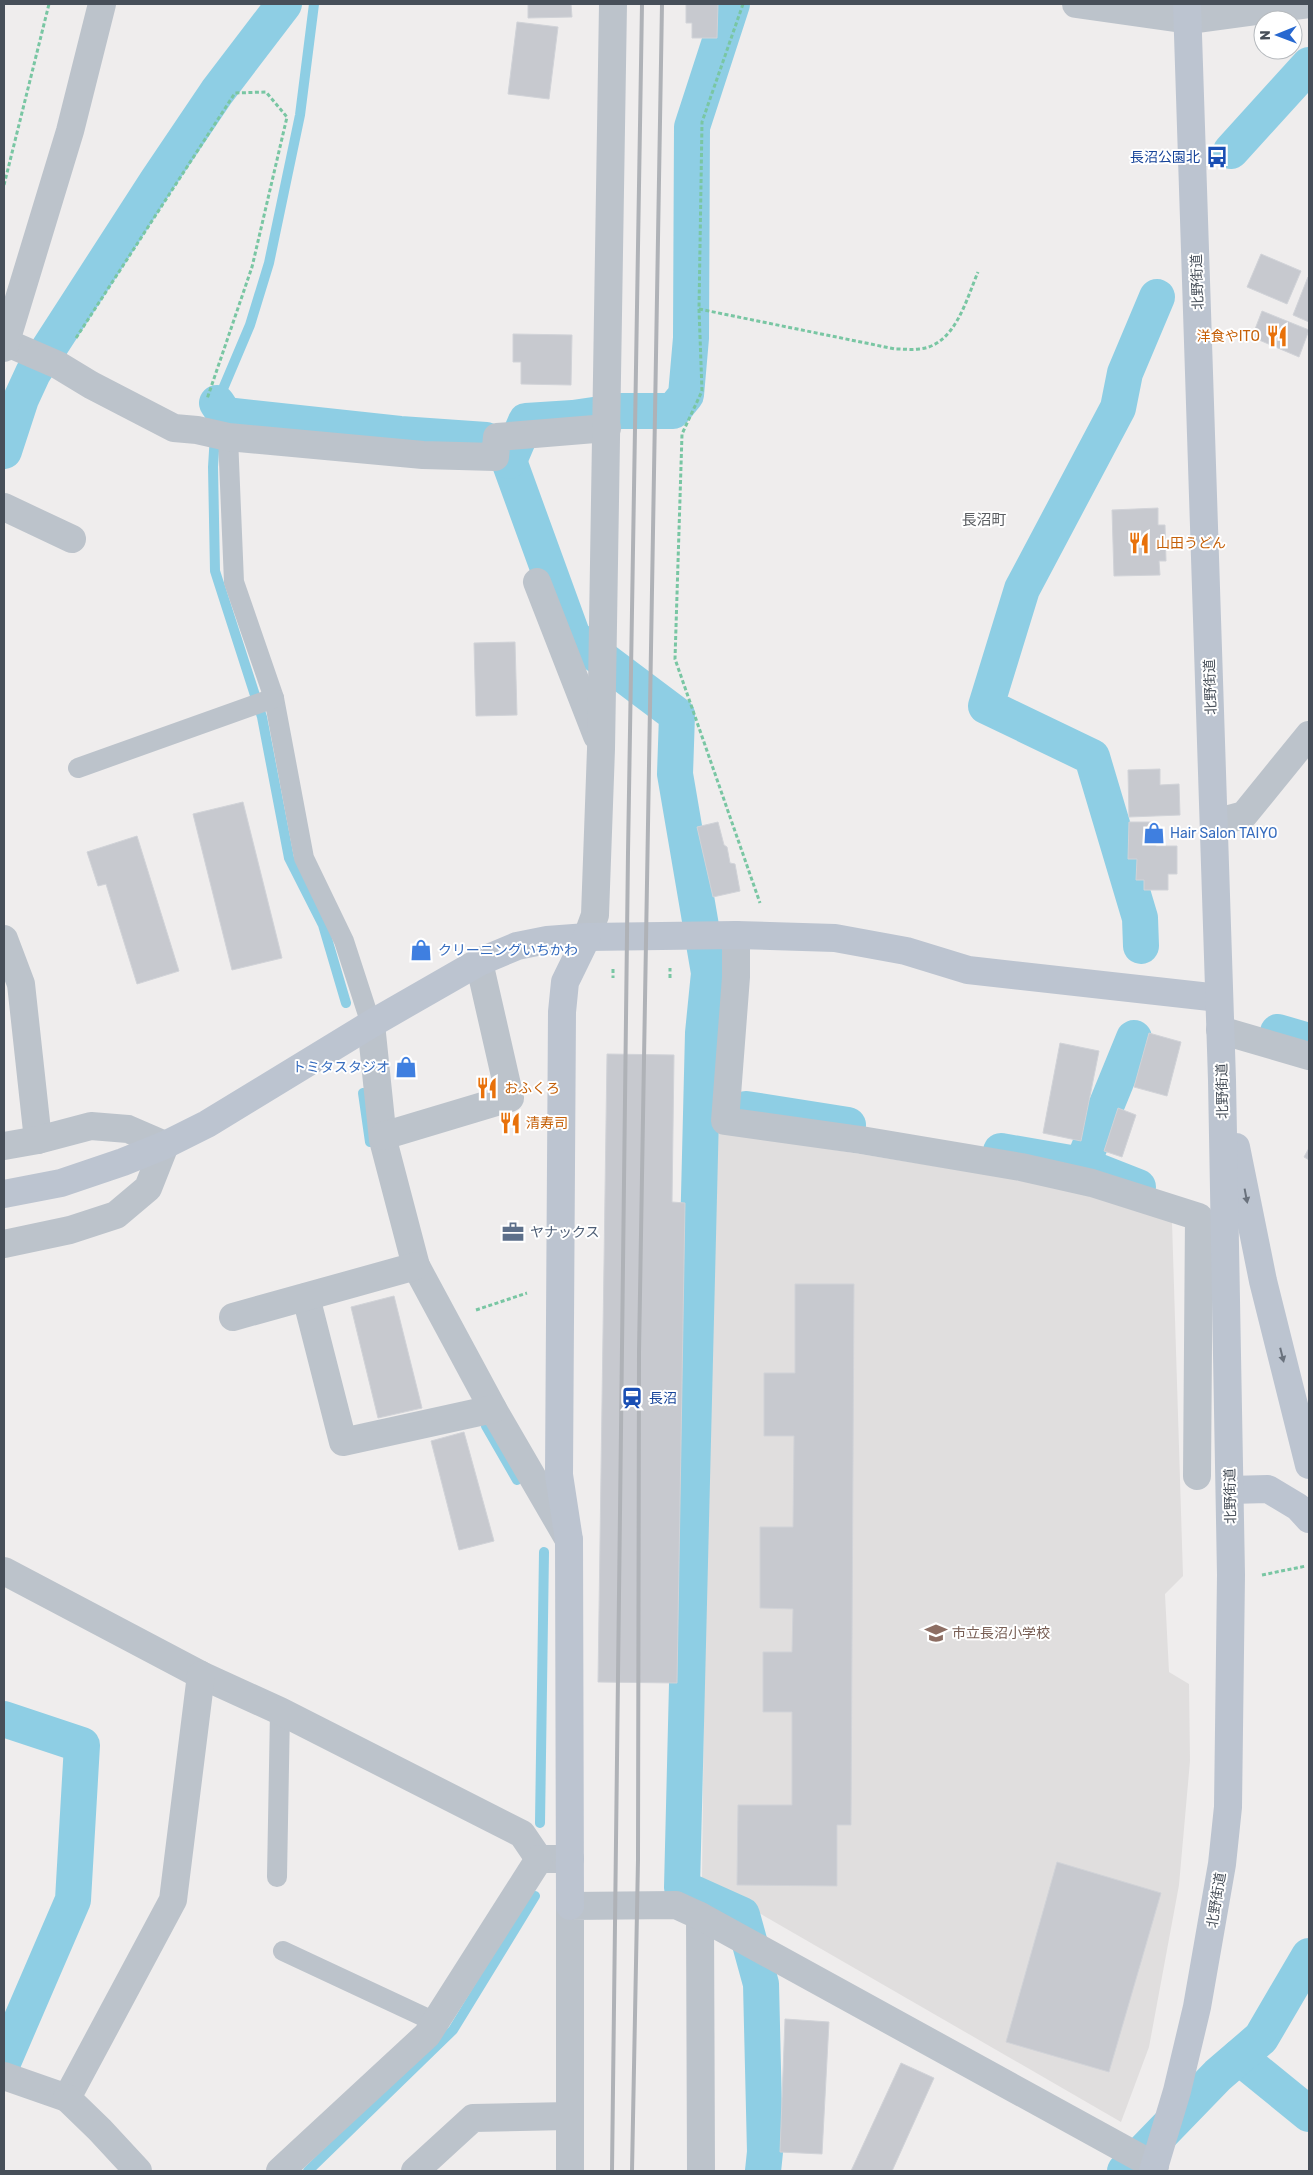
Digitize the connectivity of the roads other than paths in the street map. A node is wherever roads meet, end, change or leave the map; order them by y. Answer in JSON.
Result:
{"nodes":[{"id":1,"x":102,"y":4,"type":"edge"},
{"id":2,"x":613,"y":4,"type":"edge"},
{"id":3,"x":1076,"y":4,"type":"edge"},
{"id":4,"x":1308,"y":4,"type":"edge"},
{"id":5,"x":1188,"y":12,"type":"edge"},
{"id":6,"x":4,"y":345,"type":"edge"},
{"id":7,"x":607,"y":428,"type":"junction"},
{"id":8,"x":228,"y":437,"type":"junction"},
{"id":9,"x":4,"y":507,"type":"edge"},
{"id":10,"x":72,"y":539,"type":"dead end"},
{"id":11,"x":536,"y":582,"type":"dead end"},
{"id":12,"x":274,"y":698,"type":"junction"},
{"id":13,"x":1309,"y":735,"type":"edge"},
{"id":14,"x":601,"y":748,"type":"junction"},
{"id":15,"x":78,"y":768,"type":"dead end"},
{"id":16,"x":1214,"y":823,"type":"junction"},
{"id":17,"x":736,"y":935,"type":"junction"},
{"id":18,"x":586,"y":937,"type":"junction"},
{"id":19,"x":4,"y":939,"type":"edge"},
{"id":20,"x":480,"y":962,"type":"junction"},
{"id":21,"x":1219,"y":998,"type":"junction"},
{"id":22,"x":371,"y":1024,"type":"junction"},
{"id":23,"x":1220,"y":1030,"type":"junction"},
{"id":24,"x":1309,"y":1056,"type":"edge"},
{"id":25,"x":1222,"y":1080,"type":"junction"},
{"id":26,"x":382,"y":1136,"type":"junction"},
{"id":27,"x":38,"y":1140,"type":"junction"},
{"id":28,"x":165,"y":1145,"type":"junction"},
{"id":29,"x":4,"y":1146,"type":"edge"},
{"id":30,"x":4,"y":1194,"type":"edge"},
{"id":31,"x":4,"y":1244,"type":"edge"},
{"id":32,"x":416,"y":1266,"type":"junction"},
{"id":33,"x":306,"y":1296,"type":"junction"},
{"id":34,"x":233,"y":1317,"type":"dead end"},
{"id":35,"x":492,"y":1409,"type":"junction"},
{"id":36,"x":1309,"y":1465,"type":"edge"},
{"id":37,"x":1197,"y":1476,"type":"dead end"},
{"id":38,"x":1230,"y":1490,"type":"junction"},
{"id":39,"x":1309,"y":1519,"type":"edge"},
{"id":40,"x":569,"y":1540,"type":"junction"},
{"id":41,"x":4,"y":1571,"type":"edge"},
{"id":42,"x":201,"y":1675,"type":"junction"},
{"id":43,"x":280,"y":1711,"type":"junction"},
{"id":44,"x":539,"y":1859,"type":"junction"},
{"id":45,"x":570,"y":1859,"type":"junction"},
{"id":46,"x":277,"y":1877,"type":"dead end"},
{"id":47,"x":570,"y":1906,"type":"junction"},
{"id":48,"x":700,"y":1916,"type":"junction"},
{"id":49,"x":283,"y":1951,"type":"dead end"},
{"id":50,"x":435,"y":2022,"type":"junction"},
{"id":51,"x":4,"y":2076,"type":"edge"},
{"id":52,"x":67,"y":2098,"type":"junction"},
{"id":53,"x":569,"y":2116,"type":"junction"},
{"id":54,"x":1154,"y":2169,"type":"edge"},
{"id":55,"x":138,"y":2171,"type":"edge"},
{"id":56,"x":280,"y":2171,"type":"edge"},
{"id":57,"x":415,"y":2171,"type":"edge"},
{"id":58,"x":570,"y":2171,"type":"edge"},
{"id":59,"x":701,"y":2171,"type":"edge"}],
"edges":[{"from":1,"to":6,"type":"street"},
{"from":2,"to":7,"type":"street"},
{"from":3,"to":5,"type":"street"},
{"from":4,"to":5,"type":"street"},
{"from":5,"to":16,"type":"street","name":"北野街道"},
{"from":6,"to":8,"type":"street"},
{"from":7,"to":8,"type":"street"},
{"from":7,"to":14,"type":"street"},
{"from":8,"to":12,"type":"lane"},
{"from":9,"to":10,"type":"street"},
{"from":11,"to":14,"type":"street"},
{"from":12,"to":15,"type":"lane"},
{"from":12,"to":22,"type":"lane"},
{"from":13,"to":16,"type":"street"},
{"from":14,"to":18,"type":"street"},
{"from":16,"to":21,"type":"street","name":"北野街道"},
{"from":17,"to":18,"type":"street"},
{"from":17,"to":21,"type":"street"},
{"from":17,"to":37,"type":"street"},
{"from":18,"to":20,"type":"street"},
{"from":18,"to":40,"type":"street"},
{"from":19,"to":27,"type":"street"},
{"from":20,"to":22,"type":"street"},
{"from":20,"to":26,"type":"street"},
{"from":21,"to":23,"type":"street","name":"北野街道"},
{"from":22,"to":26,"type":"street"},
{"from":22,"to":28,"type":"street"},
{"from":23,"to":24,"type":"street"},
{"from":23,"to":25,"type":"street","name":"北野街道"},
{"from":25,"to":36,"type":"street","one_way":true},
{"from":25,"to":38,"type":"street","name":"北野街道"},
{"from":26,"to":32,"type":"street"},
{"from":27,"to":28,"type":"street"},
{"from":27,"to":29,"type":"street"},
{"from":28,"to":30,"type":"street"},
{"from":28,"to":31,"type":"street"},
{"from":32,"to":33,"type":"street"},
{"from":32,"to":35,"type":"street"},
{"from":33,"to":34,"type":"street"},
{"from":33,"to":35,"type":"street"},
{"from":35,"to":40,"type":"street"},
{"from":38,"to":39,"type":"street"},
{"from":38,"to":54,"type":"street","name":"北野街道"},
{"from":40,"to":45,"type":"street"},
{"from":41,"to":42,"type":"street"},
{"from":42,"to":43,"type":"street"},
{"from":42,"to":52,"type":"street"},
{"from":43,"to":44,"type":"street"},
{"from":43,"to":46,"type":"lane"},
{"from":44,"to":45,"type":"street"},
{"from":44,"to":50,"type":"street"},
{"from":45,"to":47,"type":"street"},
{"from":47,"to":48,"type":"street"},
{"from":47,"to":53,"type":"street"},
{"from":48,"to":54,"type":"street"},
{"from":48,"to":59,"type":"street"},
{"from":49,"to":50,"type":"lane"},
{"from":50,"to":56,"type":"street"},
{"from":51,"to":52,"type":"street"},
{"from":52,"to":55,"type":"street"},
{"from":53,"to":57,"type":"street"},
{"from":53,"to":58,"type":"street"}]}
